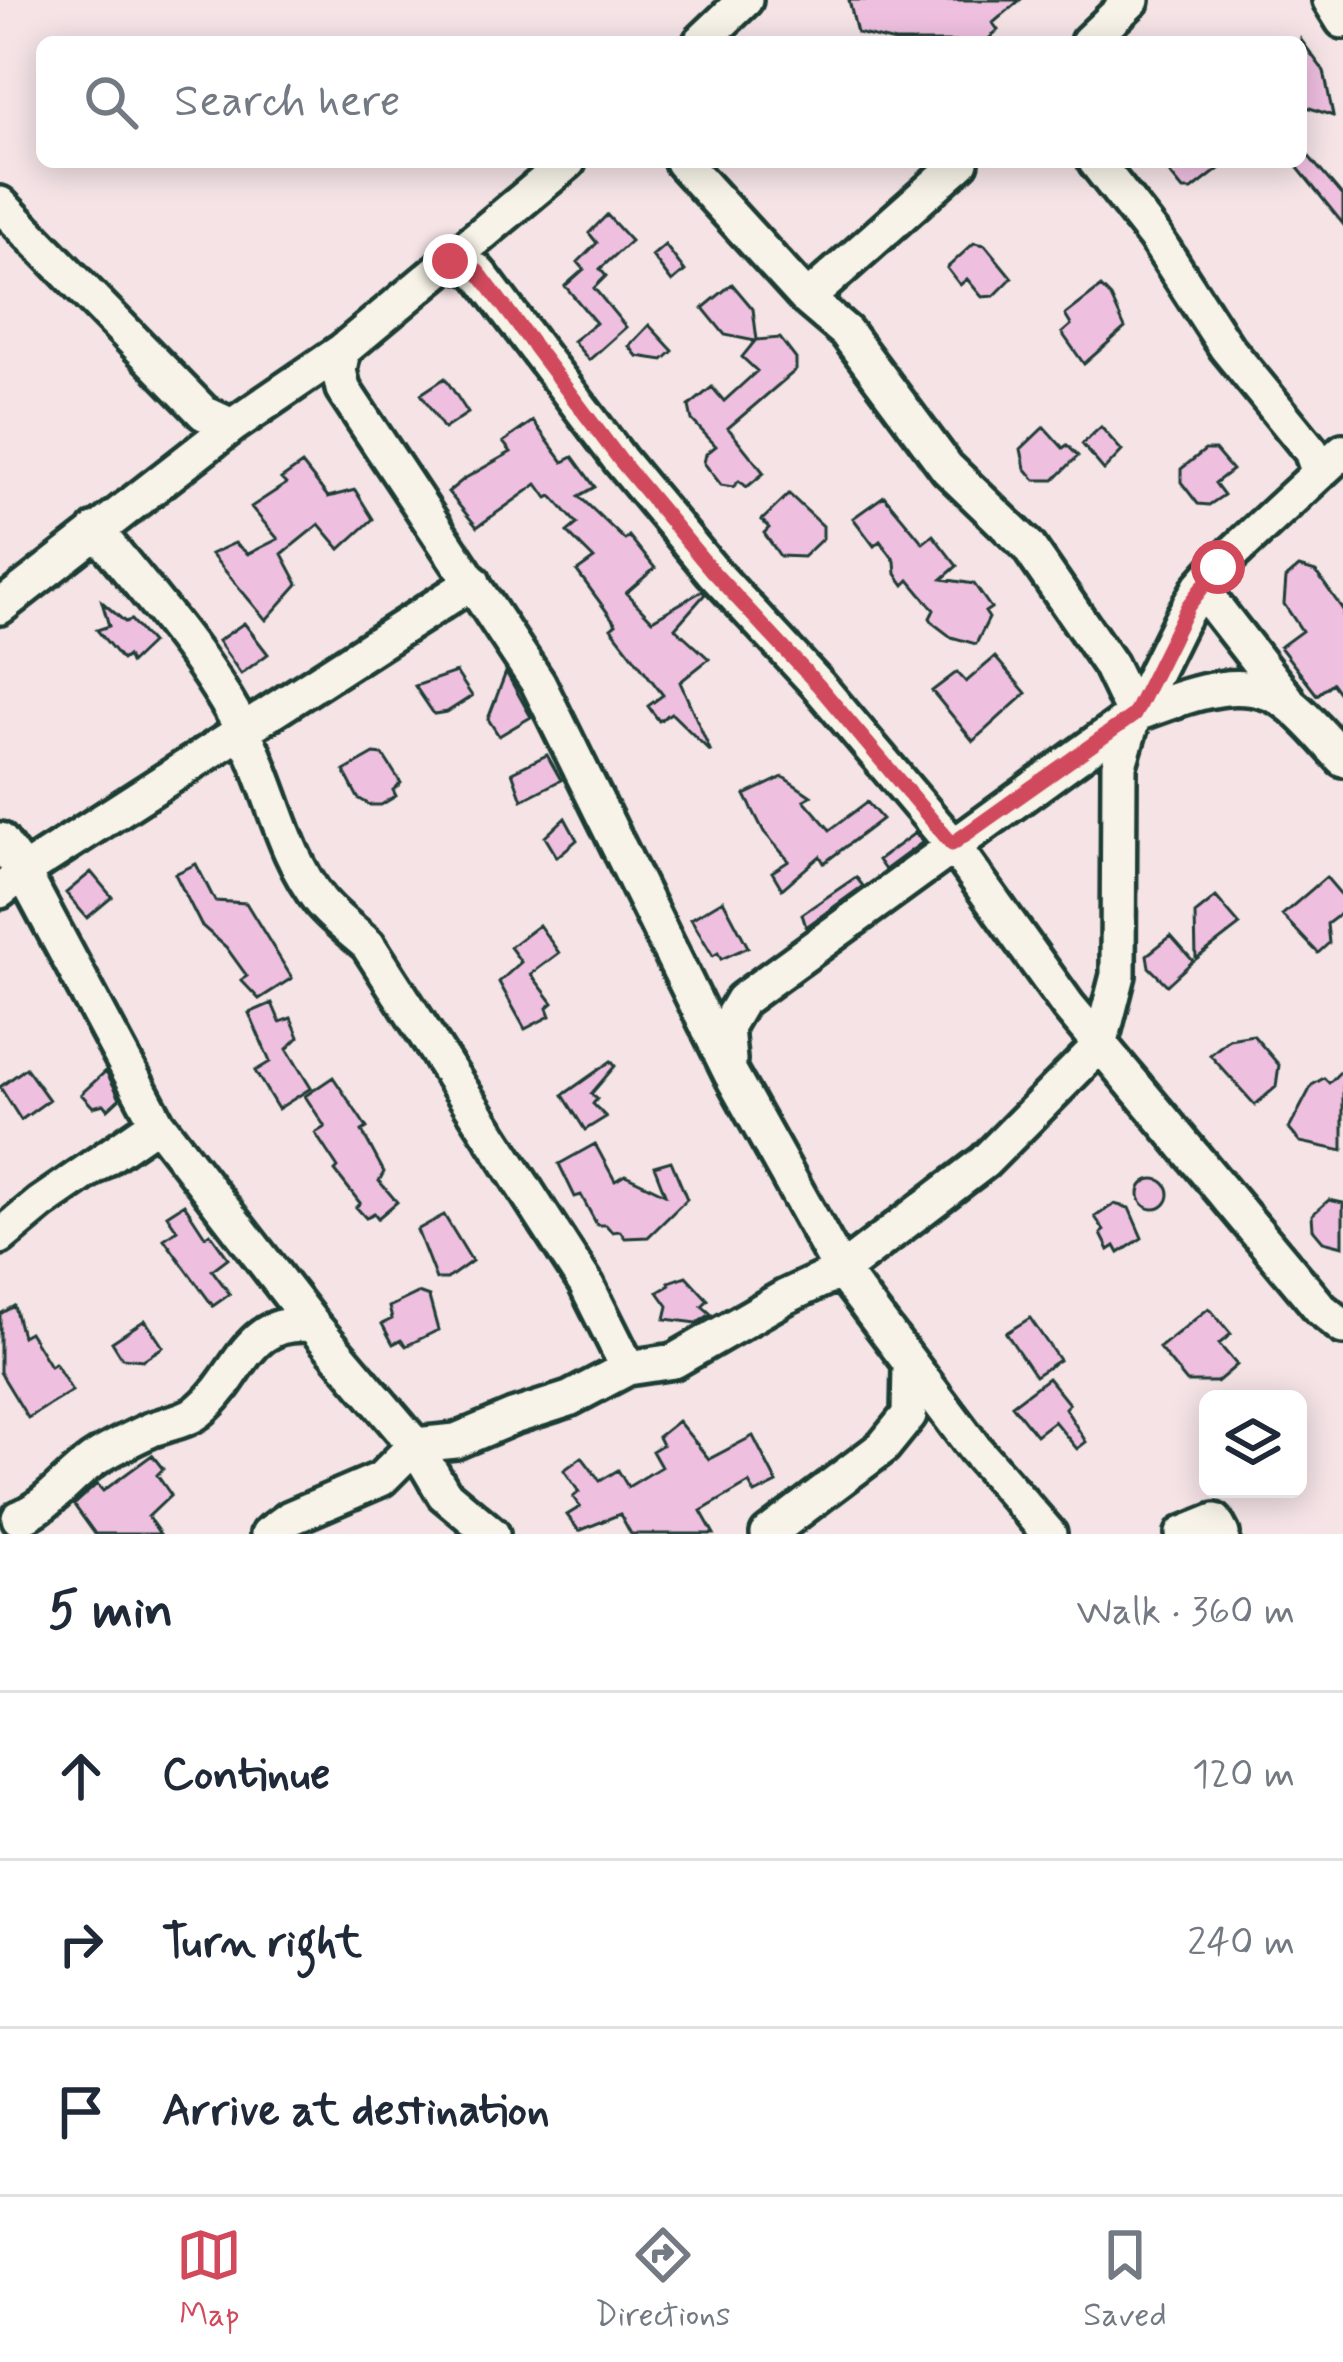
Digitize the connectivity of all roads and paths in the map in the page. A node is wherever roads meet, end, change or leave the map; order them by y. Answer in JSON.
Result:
{"nodes":[{"id":1,"x":745,"y":0,"type":"edge"},
{"id":2,"x":1132,"y":0,"type":"edge"},
{"id":3,"x":1330,"y":0,"type":"edge"},
{"id":4,"x":1343,"y":21,"type":"edge"},
{"id":5,"x":707,"y":36,"type":"edge"},
{"id":6,"x":1094,"y":36,"type":"edge"},
{"id":7,"x":561,"y":168,"type":"edge"},
{"id":8,"x":687,"y":168,"type":"edge"},
{"id":9,"x":954,"y":168,"type":"edge"},
{"id":10,"x":1101,"y":168,"type":"edge"},
{"id":11,"x":0,"y":204,"type":"edge"},
{"id":12,"x":450,"y":261,"type":"junction"},
{"id":13,"x":807,"y":299,"type":"junction"},
{"id":14,"x":343,"y":350,"type":"junction"},
{"id":15,"x":232,"y":426,"type":"junction"},
{"id":16,"x":1331,"y":462,"type":"edge"},
{"id":17,"x":96,"y":530,"type":"junction"},
{"id":18,"x":473,"y":582,"type":"junction"},
{"id":19,"x":1200,"y":587,"type":"junction"},
{"id":20,"x":0,"y":607,"type":"edge"},
{"id":21,"x":1292,"y":705,"type":"junction"},
{"id":22,"x":1134,"y":715,"type":"junction"},
{"id":23,"x":243,"y":732,"type":"junction"},
{"id":24,"x":1343,"y":759,"type":"edge"},
{"id":25,"x":0,"y":840,"type":"edge"},
{"id":26,"x":952,"y":844,"type":"junction"},
{"id":27,"x":11,"y":882,"type":"edge"},
{"id":28,"x":1100,"y":1045,"type":"junction"},
{"id":29,"x":731,"y":1074,"type":"junction"},
{"id":30,"x":157,"y":1123,"type":"junction"},
{"id":31,"x":0,"y":1237,"type":"edge"},
{"id":32,"x":842,"y":1270,"type":"junction"},
{"id":33,"x":313,"y":1325,"type":"junction"},
{"id":34,"x":1343,"y":1327,"type":"edge"},
{"id":35,"x":910,"y":1367,"type":"junction"},
{"id":36,"x":628,"y":1368,"type":"junction"},
{"id":37,"x":415,"y":1445,"type":"junction"},
{"id":38,"x":16,"y":1520,"type":"edge"},
{"id":39,"x":268,"y":1534,"type":"edge"},
{"id":40,"x":492,"y":1534,"type":"edge"},
{"id":41,"x":768,"y":1534,"type":"edge"},
{"id":42,"x":1049,"y":1534,"type":"edge"},
{"id":43,"x":1183,"y":1534,"type":"edge"},
{"id":44,"x":1222,"y":1534,"type":"edge"}],
"edges":[{"from":1,"to":5,"type":"street"},
{"from":2,"to":6,"type":"street"},
{"from":3,"to":4,"type":"street"},
{"from":7,"to":12,"type":"street"},
{"from":8,"to":13,"type":"street"},
{"from":9,"to":13,"type":"street"},
{"from":10,"to":16,"type":"street"},
{"from":11,"to":15,"type":"street"},
{"from":12,"to":14,"type":"street"},
{"from":12,"to":26,"type":"street"},
{"from":13,"to":22,"type":"street"},
{"from":14,"to":15,"type":"street"},
{"from":14,"to":18,"type":"street"},
{"from":15,"to":17,"type":"street"},
{"from":16,"to":19,"type":"street"},
{"from":17,"to":20,"type":"street"},
{"from":17,"to":23,"type":"street"},
{"from":18,"to":23,"type":"street"},
{"from":18,"to":29,"type":"street"},
{"from":19,"to":21,"type":"street"},
{"from":19,"to":22,"type":"street"},
{"from":21,"to":22,"type":"street"},
{"from":21,"to":24,"type":"street"},
{"from":22,"to":26,"type":"street"},
{"from":22,"to":28,"type":"street"},
{"from":23,"to":27,"type":"street"},
{"from":23,"to":36,"type":"street"},
{"from":25,"to":27,"type":"street"},
{"from":26,"to":28,"type":"street"},
{"from":26,"to":29,"type":"street"},
{"from":27,"to":30,"type":"street"},
{"from":28,"to":32,"type":"street"},
{"from":28,"to":34,"type":"street"},
{"from":29,"to":32,"type":"street"},
{"from":30,"to":31,"type":"street"},
{"from":30,"to":33,"type":"street"},
{"from":32,"to":35,"type":"street"},
{"from":32,"to":36,"type":"street"},
{"from":33,"to":37,"type":"street"},
{"from":33,"to":38,"type":"street"},
{"from":35,"to":41,"type":"street"},
{"from":35,"to":42,"type":"street"},
{"from":36,"to":37,"type":"street"},
{"from":37,"to":39,"type":"street"},
{"from":37,"to":40,"type":"street"},
{"from":43,"to":44,"type":"street"}]}
